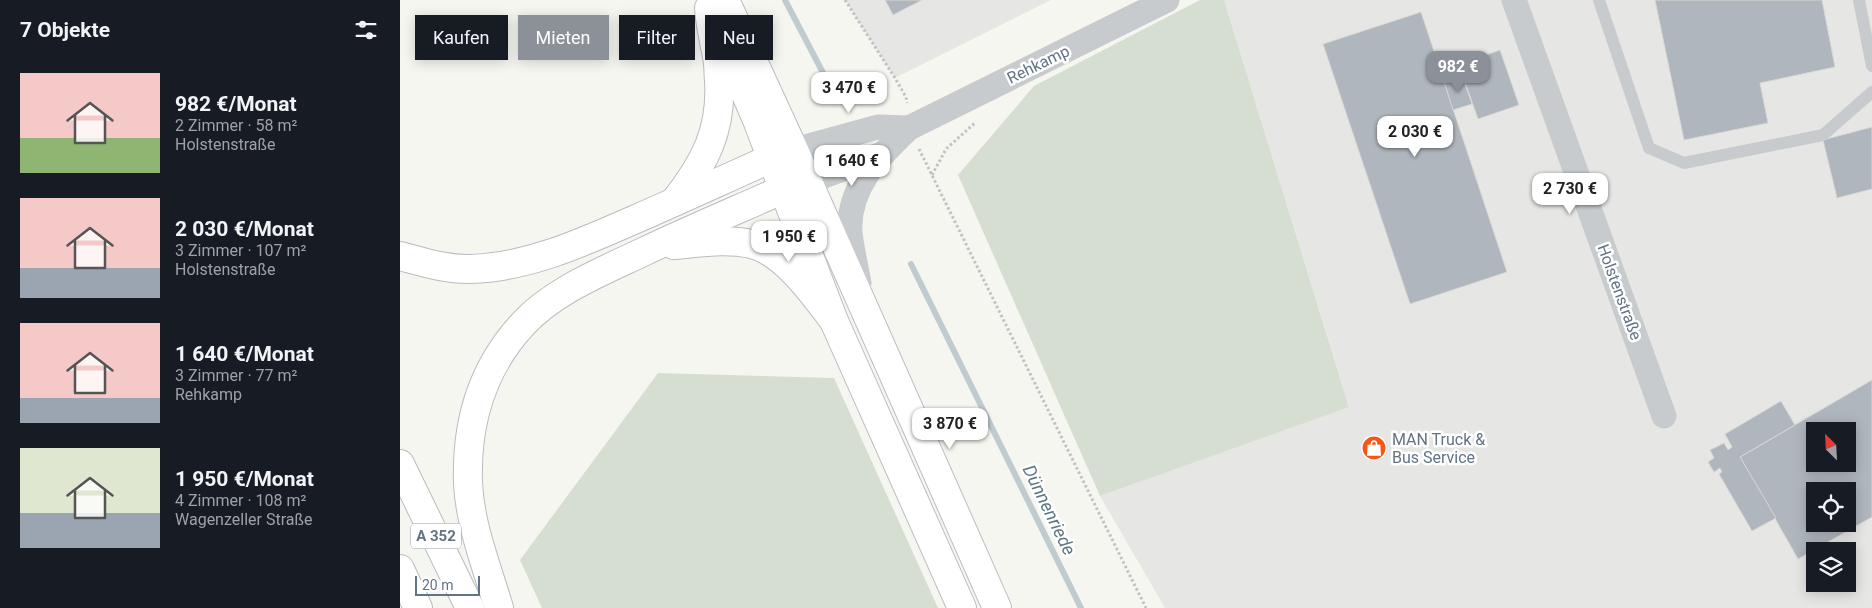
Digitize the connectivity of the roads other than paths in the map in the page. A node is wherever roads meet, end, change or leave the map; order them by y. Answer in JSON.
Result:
{"nodes":[{"id":1,"x":1167,"y":0,"type":"edge"},
{"id":2,"x":1514,"y":0,"type":"edge"},
{"id":3,"x":1599,"y":0,"type":"edge"},
{"id":4,"x":1859,"y":0,"type":"edge"},
{"id":5,"x":713,"y":3,"type":"edge"},
{"id":6,"x":1872,"y":66,"type":"edge"},
{"id":7,"x":1872,"y":92,"type":"edge"},
{"id":8,"x":909,"y":128,"type":"junction"},
{"id":9,"x":783,"y":154,"type":"junction"},
{"id":10,"x":882,"y":154,"type":"junction"},
{"id":11,"x":796,"y":185,"type":"junction"},
{"id":12,"x":673,"y":202,"type":"junction"},
{"id":13,"x":655,"y":247,"type":"junction"},
{"id":14,"x":400,"y":256,"type":"edge"},
{"id":15,"x":864,"y":310,"type":"junction"},
{"id":16,"x":834,"y":322,"type":"junction"},
{"id":17,"x":1664,"y":416,"type":"dead end"},
{"id":18,"x":400,"y":464,"type":"edge"},
{"id":19,"x":400,"y":569,"type":"edge"},
{"id":20,"x":418,"y":608,"type":"edge"},
{"id":21,"x":470,"y":608,"type":"edge"},
{"id":22,"x":499,"y":608,"type":"edge"},
{"id":23,"x":962,"y":608,"type":"edge"},
{"id":24,"x":997,"y":608,"type":"edge"}],
"edges":[{"from":1,"to":8,"type":"street","name":"Rehkamp"},
{"from":2,"to":17,"type":"street","name":"Holstenstraße"},
{"from":3,"to":7,"type":"lane"},
{"from":4,"to":6,"type":"lane"},
{"from":5,"to":9,"type":"main road"},
{"from":5,"to":12,"type":"main road"},
{"from":8,"to":9,"type":"street","name":"Rehkamp"},
{"from":8,"to":10,"type":"street","name":"Rehkamp"},
{"from":9,"to":11,"type":"main road"},
{"from":9,"to":12,"type":"main road"},
{"from":10,"to":11,"type":"street","name":"Rehkamp"},
{"from":10,"to":15,"type":"street","name":"Rehkamp"},
{"from":11,"to":13,"type":"main road"},
{"from":11,"to":15,"type":"main road"},
{"from":11,"to":16,"type":"main road"},
{"from":12,"to":14,"type":"main road"},
{"from":13,"to":16,"type":"main road"},
{"from":13,"to":22,"type":"main road"},
{"from":15,"to":24,"type":"main road"},
{"from":16,"to":23,"type":"main road"},
{"from":18,"to":21,"type":"main road","number":"A 352"},
{"from":19,"to":20,"type":"main road","number":"A 352"}]}
